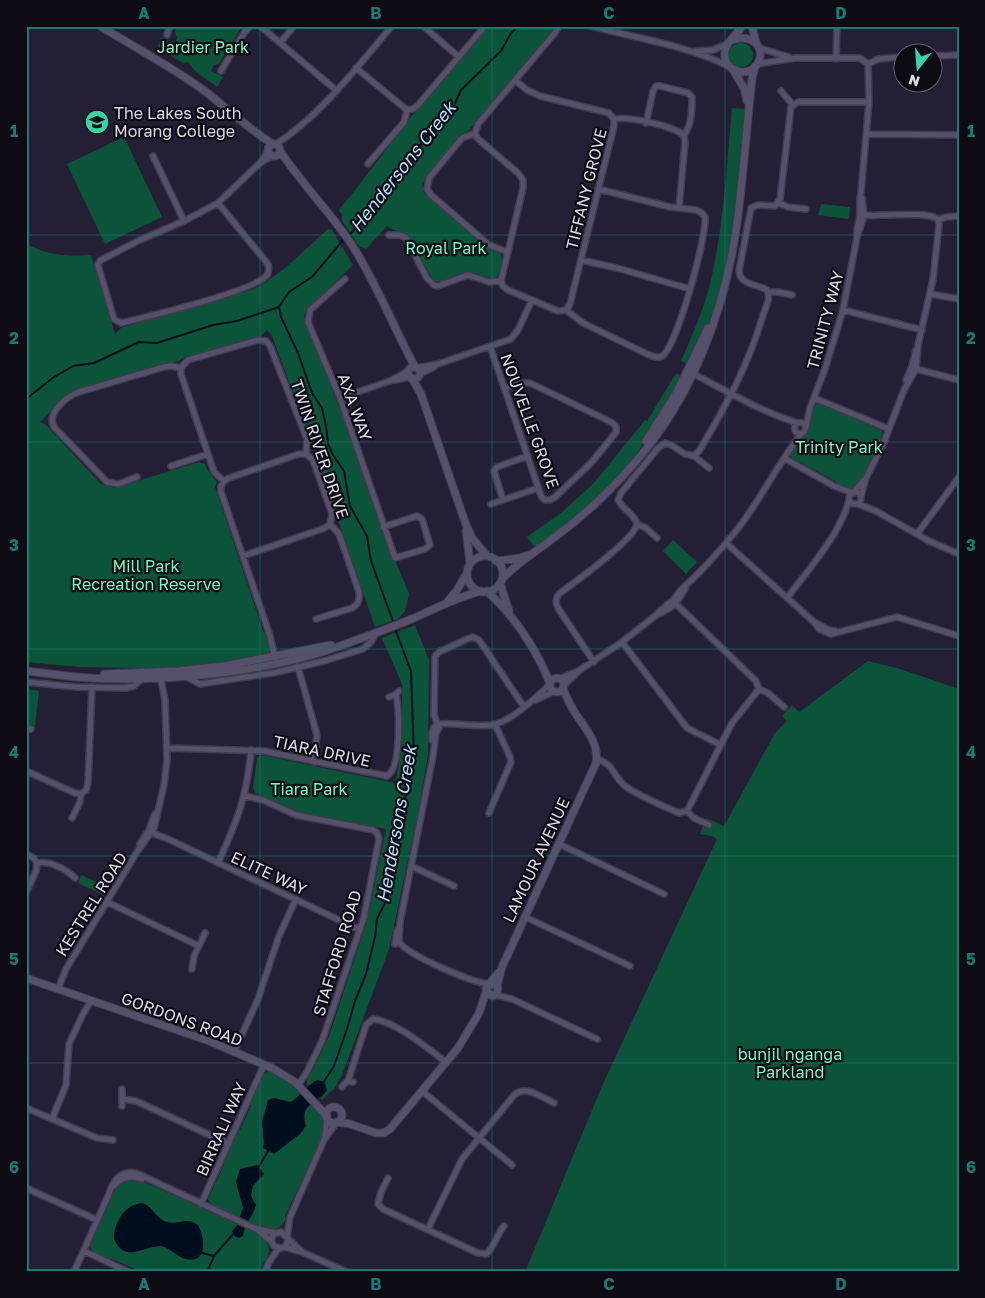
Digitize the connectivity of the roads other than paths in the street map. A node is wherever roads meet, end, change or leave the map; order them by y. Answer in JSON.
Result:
{"nodes":[{"id":1,"x":100,"y":26,"type":"edge"},
{"id":2,"x":170,"y":26,"type":"edge"},
{"id":3,"x":250,"y":26,"type":"edge"},
{"id":4,"x":260,"y":26,"type":"edge"},
{"id":5,"x":294,"y":26,"type":"edge"},
{"id":6,"x":392,"y":26,"type":"edge"},
{"id":7,"x":423,"y":26,"type":"edge"},
{"id":8,"x":486,"y":26,"type":"edge"},
{"id":9,"x":559,"y":26,"type":"edge"},
{"id":10,"x":590,"y":26,"type":"edge"},
{"id":11,"x":742,"y":26,"type":"edge"},
{"id":12,"x":752,"y":26,"type":"edge"},
{"id":13,"x":837,"y":26,"type":"edge"},
{"id":14,"x":602,"y":28,"type":"edge"},
{"id":15,"x":168,"y":36,"type":"dead end"},
{"id":16,"x":280,"y":43,"type":"junction"},
{"id":17,"x":728,"y":43,"type":"junction"},
{"id":18,"x":757,"y":46,"type":"junction"},
{"id":19,"x":688,"y":50,"type":"junction"},
{"id":20,"x":959,"y":55,"type":"edge"},
{"id":21,"x":942,"y":56,"type":"edge"},
{"id":22,"x":459,"y":57,"type":"junction"},
{"id":23,"x":892,"y":57,"type":"edge"},
{"id":24,"x":795,"y":58,"type":"junction"},
{"id":25,"x":838,"y":59,"type":"junction"},
{"id":26,"x":868,"y":64,"type":"junction"},
{"id":27,"x":756,"y":65,"type":"junction"},
{"id":28,"x":356,"y":68,"type":"junction"},
{"id":29,"x":731,"y":68,"type":"junction"},
{"id":30,"x":221,"y":71,"type":"dead end"},
{"id":31,"x":515,"y":80,"type":"junction"},
{"id":32,"x":337,"y":91,"type":"junction"},
{"id":33,"x":781,"y":91,"type":"dead end"},
{"id":34,"x":870,"y":102,"type":"junction"},
{"id":35,"x":792,"y":105,"type":"junction"},
{"id":36,"x":748,"y":108,"type":"junction"},
{"id":37,"x":407,"y":110,"type":"junction"},
{"id":38,"x":614,"y":119,"type":"junction"},
{"id":39,"x":646,"y":123,"type":"junction"},
{"id":40,"x":475,"y":133,"type":"junction"},
{"id":41,"x":684,"y":134,"type":"junction"},
{"id":42,"x":867,"y":134,"type":"junction"},
{"id":43,"x":959,"y":134,"type":"edge"},
{"id":44,"x":274,"y":150,"type":"junction"},
{"id":45,"x":153,"y":156,"type":"dead end"},
{"id":46,"x":368,"y":164,"type":"dead end"},
{"id":47,"x":598,"y":189,"type":"junction"},
{"id":48,"x":218,"y":203,"type":"junction"},
{"id":49,"x":779,"y":203,"type":"junction"},
{"id":50,"x":679,"y":208,"type":"junction"},
{"id":51,"x":806,"y":209,"type":"dead end"},
{"id":52,"x":863,"y":214,"type":"junction"},
{"id":53,"x":959,"y":216,"type":"edge"},
{"id":54,"x":938,"y":220,"type":"junction"},
{"id":55,"x":184,"y":221,"type":"junction"},
{"id":56,"x":389,"y":235,"type":"dead end"},
{"id":57,"x":508,"y":252,"type":"junction"},
{"id":58,"x":581,"y":260,"type":"junction"},
{"id":59,"x":345,"y":279,"type":"dead end"},
{"id":60,"x":501,"y":281,"type":"junction"},
{"id":61,"x":690,"y":290,"type":"junction"},
{"id":62,"x":769,"y":292,"type":"junction"},
{"id":63,"x":930,"y":294,"type":"junction"},
{"id":64,"x":792,"y":295,"type":"dead end"},
{"id":65,"x":959,"y":299,"type":"edge"},
{"id":66,"x":532,"y":300,"type":"junction"},
{"id":67,"x":566,"y":310,"type":"junction"},
{"id":68,"x":844,"y":310,"type":"junction"},
{"id":69,"x":922,"y":330,"type":"junction"},
{"id":70,"x":490,"y":346,"type":"junction"},
{"id":71,"x":915,"y":367,"type":"junction"},
{"id":72,"x":181,"y":368,"type":"junction"},
{"id":73,"x":414,"y":372,"type":"junction"},
{"id":74,"x":689,"y":374,"type":"junction"},
{"id":75,"x":959,"y":380,"type":"edge"},
{"id":76,"x":504,"y":388,"type":"junction"},
{"id":77,"x":732,"y":395,"type":"junction"},
{"id":78,"x":340,"y":398,"type":"junction"},
{"id":79,"x":814,"y":398,"type":"junction"},
{"id":80,"x":810,"y":408,"type":"junction"},
{"id":81,"x":778,"y":417,"type":"junction"},
{"id":82,"x":798,"y":423,"type":"junction"},
{"id":83,"x":806,"y":427,"type":"junction"},
{"id":84,"x":889,"y":429,"type":"junction"},
{"id":85,"x":795,"y":430,"type":"junction"},
{"id":86,"x":802,"y":433,"type":"junction"},
{"id":87,"x":790,"y":448,"type":"junction"},
{"id":88,"x":208,"y":454,"type":"junction"},
{"id":89,"x":306,"y":454,"type":"junction"},
{"id":90,"x":528,"y":456,"type":"junction"},
{"id":91,"x":694,"y":456,"type":"junction"},
{"id":92,"x":784,"y":458,"type":"junction"},
{"id":93,"x":171,"y":466,"type":"dead end"},
{"id":94,"x":710,"y":468,"type":"dead end"},
{"id":95,"x":959,"y":477,"type":"edge"},
{"id":96,"x":137,"y":478,"type":"dead end"},
{"id":97,"x":866,"y":478,"type":"junction"},
{"id":98,"x":224,"y":481,"type":"junction"},
{"id":99,"x":834,"y":486,"type":"junction"},
{"id":100,"x":538,"y":488,"type":"junction"},
{"id":101,"x":853,"y":493,"type":"junction"},
{"id":102,"x":861,"y":497,"type":"junction"},
{"id":103,"x":503,"y":500,"type":"junction"},
{"id":104,"x":849,"y":500,"type":"junction"},
{"id":105,"x":491,"y":504,"type":"dead end"},
{"id":106,"x":857,"y":504,"type":"junction"},
{"id":107,"x":876,"y":510,"type":"junction"},
{"id":108,"x":842,"y":520,"type":"junction"},
{"id":109,"x":465,"y":522,"type":"junction"},
{"id":110,"x":330,"y":524,"type":"junction"},
{"id":111,"x":637,"y":524,"type":"junction"},
{"id":112,"x":383,"y":527,"type":"junction"},
{"id":113,"x":917,"y":534,"type":"junction"},
{"id":114,"x":657,"y":538,"type":"dead end"},
{"id":115,"x":726,"y":543,"type":"junction"},
{"id":116,"x":535,"y":552,"type":"junction"},
{"id":117,"x":959,"y":554,"type":"edge"},
{"id":118,"x":243,"y":556,"type":"junction"},
{"id":119,"x":487,"y":556,"type":"junction"},
{"id":120,"x":496,"y":561,"type":"junction"},
{"id":121,"x":470,"y":563,"type":"junction"},
{"id":122,"x":467,"y":573,"type":"junction"},
{"id":123,"x":501,"y":581,"type":"junction"},
{"id":124,"x":484,"y":591,"type":"junction"},
{"id":125,"x":786,"y":598,"type":"junction"},
{"id":126,"x":675,"y":603,"type":"junction"},
{"id":127,"x":444,"y":604,"type":"junction"},
{"id":128,"x":510,"y":615,"type":"junction"},
{"id":129,"x":316,"y":618,"type":"dead end"},
{"id":130,"x":376,"y":633,"type":"junction"},
{"id":131,"x":959,"y":636,"type":"edge"},
{"id":132,"x":622,"y":642,"type":"junction"},
{"id":133,"x":276,"y":660,"type":"junction"},
{"id":134,"x":594,"y":662,"type":"junction"},
{"id":135,"x":542,"y":663,"type":"junction"},
{"id":136,"x":298,"y":667,"type":"junction"},
{"id":137,"x":580,"y":670,"type":"junction"},
{"id":138,"x":26,"y":671,"type":"edge"},
{"id":139,"x":144,"y":676,"type":"junction"},
{"id":140,"x":164,"y":676,"type":"junction"},
{"id":141,"x":184,"y":676,"type":"junction"},
{"id":142,"x":558,"y":678,"type":"junction"},
{"id":143,"x":26,"y":682,"type":"edge"},
{"id":144,"x":550,"y":683,"type":"junction"},
{"id":145,"x":92,"y":687,"type":"junction"},
{"id":146,"x":559,"y":689,"type":"junction"},
{"id":147,"x":759,"y":689,"type":"junction"},
{"id":148,"x":388,"y":697,"type":"dead end"},
{"id":149,"x":533,"y":701,"type":"junction"},
{"id":150,"x":524,"y":707,"type":"junction"},
{"id":151,"x":784,"y":707,"type":"dead end"},
{"id":152,"x":494,"y":724,"type":"junction"},
{"id":153,"x":438,"y":727,"type":"junction"},
{"id":154,"x":721,"y":745,"type":"junction"},
{"id":155,"x":168,"y":748,"type":"junction"},
{"id":156,"x":251,"y":750,"type":"junction"},
{"id":157,"x":596,"y":761,"type":"junction"},
{"id":158,"x":314,"y":762,"type":"junction"},
{"id":159,"x":26,"y":771,"type":"edge"},
{"id":160,"x":81,"y":794,"type":"junction"},
{"id":161,"x":245,"y":796,"type":"junction"},
{"id":162,"x":687,"y":811,"type":"junction"},
{"id":163,"x":489,"y":813,"type":"dead end"},
{"id":164,"x":72,"y":818,"type":"dead end"},
{"id":165,"x":709,"y":825,"type":"dead end"},
{"id":166,"x":151,"y":831,"type":"junction"},
{"id":167,"x":559,"y":844,"type":"junction"},
{"id":168,"x":26,"y":854,"type":"edge"},
{"id":169,"x":37,"y":863,"type":"junction"},
{"id":170,"x":218,"y":863,"type":"junction"},
{"id":171,"x":411,"y":866,"type":"junction"},
{"id":172,"x":74,"y":878,"type":"dead end"},
{"id":173,"x":454,"y":886,"type":"dead end"},
{"id":174,"x":26,"y":893,"type":"edge"},
{"id":175,"x":664,"y":894,"type":"dead end"},
{"id":176,"x":296,"y":899,"type":"junction"},
{"id":177,"x":107,"y":902,"type":"junction"},
{"id":178,"x":525,"y":917,"type":"junction"},
{"id":179,"x":360,"y":930,"type":"junction"},
{"id":180,"x":205,"y":933,"type":"dead end"},
{"id":181,"x":199,"y":946,"type":"junction"},
{"id":182,"x":630,"y":966,"type":"dead end"},
{"id":183,"x":192,"y":969,"type":"dead end"},
{"id":184,"x":26,"y":978,"type":"edge"},
{"id":185,"x":56,"y":989,"type":"junction"},
{"id":186,"x":492,"y":989,"type":"junction"},
{"id":187,"x":89,"y":1000,"type":"junction"},
{"id":188,"x":597,"y":1038,"type":"dead end"},
{"id":189,"x":234,"y":1052,"type":"junction"},
{"id":190,"x":446,"y":1062,"type":"junction"},
{"id":191,"x":264,"y":1065,"type":"junction"},
{"id":192,"x":298,"y":1085,"type":"junction"},
{"id":193,"x":342,"y":1087,"type":"dead end"},
{"id":194,"x":122,"y":1089,"type":"dead end"},
{"id":195,"x":422,"y":1090,"type":"junction"},
{"id":196,"x":122,"y":1099,"type":"junction"},
{"id":197,"x":554,"y":1103,"type":"dead end"},
{"id":198,"x":317,"y":1104,"type":"junction"},
{"id":199,"x":122,"y":1106,"type":"dead end"},
{"id":200,"x":26,"y":1108,"type":"edge"},
{"id":201,"x":331,"y":1108,"type":"junction"},
{"id":202,"x":342,"y":1113,"type":"junction"},
{"id":203,"x":327,"y":1117,"type":"junction"},
{"id":204,"x":52,"y":1119,"type":"junction"},
{"id":205,"x":336,"y":1123,"type":"junction"},
{"id":206,"x":361,"y":1128,"type":"junction"},
{"id":207,"x":479,"y":1137,"type":"junction"},
{"id":208,"x":113,"y":1140,"type":"dead end"},
{"id":209,"x":324,"y":1140,"type":"junction"},
{"id":210,"x":228,"y":1144,"type":"junction"},
{"id":211,"x":512,"y":1165,"type":"dead end"},
{"id":212,"x":388,"y":1178,"type":"dead end"},
{"id":213,"x":28,"y":1189,"type":"edge"},
{"id":214,"x":26,"y":1197,"type":"edge"},
{"id":215,"x":201,"y":1204,"type":"junction"},
{"id":216,"x":290,"y":1217,"type":"junction"},
{"id":217,"x":97,"y":1220,"type":"junction"},
{"id":218,"x":504,"y":1226,"type":"dead end"},
{"id":219,"x":254,"y":1228,"type":"junction"},
{"id":220,"x":428,"y":1229,"type":"junction"},
{"id":221,"x":277,"y":1232,"type":"junction"},
{"id":222,"x":288,"y":1238,"type":"junction"},
{"id":223,"x":271,"y":1243,"type":"junction"},
{"id":224,"x":282,"y":1248,"type":"junction"},
{"id":225,"x":84,"y":1251,"type":"junction"},
{"id":226,"x":302,"y":1252,"type":"junction"},
{"id":227,"x":269,"y":1262,"type":"junction"},
{"id":228,"x":74,"y":1272,"type":"edge"},
{"id":229,"x":129,"y":1272,"type":"edge"},
{"id":230,"x":265,"y":1272,"type":"edge"},
{"id":231,"x":347,"y":1272,"type":"edge"}],
"edges":[{"from":1,"to":44,"type":"street"},
{"from":2,"to":15,"type":"street"},
{"from":3,"to":30,"type":"street"},
{"from":4,"to":16,"type":"street"},
{"from":5,"to":16,"type":"street"},
{"from":6,"to":28,"type":"street"},
{"from":7,"to":22,"type":"street"},
{"from":8,"to":22,"type":"street"},
{"from":9,"to":31,"type":"street"},
{"from":10,"to":14,"type":"street"},
{"from":11,"to":17,"type":"street"},
{"from":12,"to":18,"type":"street"},
{"from":13,"to":25,"type":"street"},
{"from":14,"to":19,"type":"street"},
{"from":16,"to":32,"type":"street"},
{"from":17,"to":18,"type":"street"},
{"from":17,"to":19,"type":"street"},
{"from":17,"to":29,"type":"street"},
{"from":18,"to":24,"type":"street"},
{"from":18,"to":27,"type":"street"},
{"from":19,"to":29,"type":"street"},
{"from":20,"to":21,"type":"street"},
{"from":22,"to":37,"type":"street"},
{"from":23,"to":26,"type":"street"},
{"from":24,"to":25,"type":"street"},
{"from":24,"to":27,"type":"street"},
{"from":25,"to":26,"type":"street"},
{"from":26,"to":34,"type":"street","name":"TRINITY WAY"},
{"from":27,"to":29,"type":"street"},
{"from":27,"to":36,"type":"street"},
{"from":28,"to":32,"type":"street"},
{"from":28,"to":37,"type":"street"},
{"from":29,"to":36,"type":"street"},
{"from":31,"to":38,"type":"street","name":"TIFFANY GROVE"},
{"from":31,"to":40,"type":"street"},
{"from":32,"to":44,"type":"street"},
{"from":33,"to":35,"type":"street"},
{"from":34,"to":35,"type":"street"},
{"from":34,"to":42,"type":"street","name":"TRINITY WAY"},
{"from":35,"to":49,"type":"street"},
{"from":36,"to":74,"type":"street"},
{"from":37,"to":46,"type":"street"},
{"from":38,"to":39,"type":"street"},
{"from":38,"to":47,"type":"street","name":"TIFFANY GROVE"},
{"from":39,"to":41,"type":"street"},
{"from":39,"to":41,"type":"street"},
{"from":40,"to":57,"type":"street"},
{"from":40,"to":57,"type":"street"},
{"from":41,"to":50,"type":"street"},
{"from":42,"to":43,"type":"street"},
{"from":42,"to":52,"type":"street","name":"TRINITY WAY"},
{"from":44,"to":48,"type":"street"},
{"from":44,"to":73,"type":"street"},
{"from":45,"to":55,"type":"street"},
{"from":47,"to":50,"type":"street"},
{"from":47,"to":58,"type":"street","name":"TIFFANY GROVE"},
{"from":48,"to":55,"type":"street"},
{"from":48,"to":55,"type":"street"},
{"from":49,"to":51,"type":"street"},
{"from":49,"to":62,"type":"street"},
{"from":50,"to":61,"type":"street"},
{"from":52,"to":54,"type":"street"},
{"from":52,"to":68,"type":"street","name":"TRINITY WAY"},
{"from":53,"to":54,"type":"street"},
{"from":54,"to":63,"type":"street"},
{"from":56,"to":60,"type":"street"},
{"from":57,"to":60,"type":"street"},
{"from":58,"to":61,"type":"street"},
{"from":58,"to":67,"type":"street","name":"TIFFANY GROVE"},
{"from":59,"to":78,"type":"street","name":"AXA WAY"},
{"from":60,"to":66,"type":"street"},
{"from":61,"to":67,"type":"street"},
{"from":62,"to":64,"type":"street"},
{"from":62,"to":77,"type":"street"},
{"from":63,"to":65,"type":"street"},
{"from":63,"to":69,"type":"street"},
{"from":66,"to":67,"type":"street"},
{"from":66,"to":70,"type":"street"},
{"from":68,"to":69,"type":"street"},
{"from":68,"to":79,"type":"street","name":"TRINITY WAY"},
{"from":69,"to":71,"type":"street"},
{"from":70,"to":73,"type":"street"},
{"from":70,"to":76,"type":"street","name":"NOUVELLE GROVE"},
{"from":71,"to":75,"type":"street"},
{"from":71,"to":84,"type":"street"},
{"from":72,"to":88,"type":"street"},
{"from":72,"to":89,"type":"street","name":"TWIN RIVER DRIVE"},
{"from":72,"to":96,"type":"street","name":"TWIN RIVER DRIVE"},
{"from":73,"to":78,"type":"street"},
{"from":73,"to":109,"type":"street"},
{"from":74,"to":77,"type":"street"},
{"from":74,"to":116,"type":"street"},
{"from":76,"to":90,"type":"street","name":"NOUVELLE GROVE"},
{"from":76,"to":100,"type":"street","name":"NOUVELLE GROVE"},
{"from":77,"to":81,"type":"street"},
{"from":77,"to":91,"type":"street"},
{"from":78,"to":112,"type":"street","name":"AXA WAY"},
{"from":79,"to":80,"type":"street","name":"TRINITY WAY"},
{"from":79,"to":84,"type":"street"},
{"from":80,"to":82,"type":"street","name":"TRINITY WAY"},
{"from":80,"to":83,"type":"street","name":"TRINITY WAY"},
{"from":81,"to":82,"type":"street"},
{"from":81,"to":85,"type":"street"},
{"from":82,"to":83,"type":"street"},
{"from":82,"to":85,"type":"street"},
{"from":83,"to":86,"type":"street"},
{"from":84,"to":97,"type":"street"},
{"from":85,"to":86,"type":"street"},
{"from":85,"to":87,"type":"street"},
{"from":86,"to":87,"type":"street"},
{"from":87,"to":92,"type":"street"},
{"from":88,"to":93,"type":"street"},
{"from":88,"to":98,"type":"street"},
{"from":89,"to":98,"type":"street"},
{"from":89,"to":110,"type":"street","name":"TWIN RIVER DRIVE"},
{"from":90,"to":100,"type":"street","name":"NOUVELLE GROVE"},
{"from":90,"to":103,"type":"street"},
{"from":91,"to":94,"type":"street"},
{"from":91,"to":111,"type":"street"},
{"from":92,"to":99,"type":"street"},
{"from":92,"to":115,"type":"street"},
{"from":95,"to":113,"type":"street"},
{"from":97,"to":101,"type":"street"},
{"from":97,"to":102,"type":"street"},
{"from":98,"to":118,"type":"street"},
{"from":99,"to":101,"type":"street"},
{"from":99,"to":104,"type":"street"},
{"from":100,"to":103,"type":"street"},
{"from":101,"to":102,"type":"street"},
{"from":101,"to":104,"type":"street"},
{"from":102,"to":106,"type":"street"},
{"from":102,"to":107,"type":"street"},
{"from":103,"to":105,"type":"street"},
{"from":104,"to":106,"type":"street"},
{"from":104,"to":108,"type":"street"},
{"from":106,"to":107,"type":"street"},
{"from":106,"to":108,"type":"street"},
{"from":107,"to":113,"type":"street"},
{"from":108,"to":125,"type":"street"},
{"from":109,"to":119,"type":"street"},
{"from":109,"to":121,"type":"street"},
{"from":110,"to":118,"type":"street"},
{"from":110,"to":129,"type":"street","name":"TWIN RIVER DRIVE"},
{"from":111,"to":114,"type":"street"},
{"from":111,"to":134,"type":"street"},
{"from":112,"to":112,"type":"street","name":"AXA WAY"},
{"from":113,"to":117,"type":"street"},
{"from":115,"to":125,"type":"street"},
{"from":115,"to":126,"type":"street"},
{"from":116,"to":120,"type":"street"},
{"from":116,"to":123,"type":"street"},
{"from":118,"to":133,"type":"street"},
{"from":119,"to":120,"type":"street"},
{"from":119,"to":121,"type":"street"},
{"from":120,"to":123,"type":"street"},
{"from":121,"to":122,"type":"street"},
{"from":122,"to":124,"type":"street"},
{"from":122,"to":127,"type":"street"},
{"from":123,"to":124,"type":"street"},
{"from":123,"to":128,"type":"street"},
{"from":124,"to":127,"type":"street"},
{"from":124,"to":128,"type":"street"},
{"from":125,"to":131,"type":"street"},
{"from":126,"to":132,"type":"street"},
{"from":126,"to":147,"type":"street"},
{"from":127,"to":130,"type":"street"},
{"from":128,"to":135,"type":"street"},
{"from":130,"to":133,"type":"street"},
{"from":130,"to":136,"type":"street"},
{"from":132,"to":134,"type":"street"},
{"from":132,"to":154,"type":"street"},
{"from":133,"to":140,"type":"street"},
{"from":133,"to":141,"type":"street"},
{"from":134,"to":137,"type":"street"},
{"from":135,"to":142,"type":"street"},
{"from":135,"to":144,"type":"street"},
{"from":136,"to":141,"type":"street"},
{"from":136,"to":158,"type":"street"},
{"from":137,"to":142,"type":"street"},
{"from":137,"to":146,"type":"street"},
{"from":138,"to":139,"type":"street"},
{"from":139,"to":140,"type":"street"},
{"from":139,"to":145,"type":"street"},
{"from":140,"to":141,"type":"street"},
{"from":140,"to":155,"type":"street","name":"KESTREL ROAD"},
{"from":142,"to":144,"type":"street"},
{"from":142,"to":146,"type":"street"},
{"from":143,"to":145,"type":"street"},
{"from":144,"to":146,"type":"street"},
{"from":144,"to":149,"type":"street"},
{"from":145,"to":160,"type":"street"},
{"from":146,"to":149,"type":"street"},
{"from":146,"to":157,"type":"street"},
{"from":147,"to":151,"type":"street"},
{"from":147,"to":154,"type":"street"},
{"from":148,"to":158,"type":"street","name":"TIARA DRIVE"},
{"from":149,"to":150,"type":"street"},
{"from":150,"to":152,"type":"street"},
{"from":150,"to":153,"type":"street"},
{"from":152,"to":153,"type":"street"},
{"from":152,"to":163,"type":"street"},
{"from":153,"to":171,"type":"street"},
{"from":154,"to":162,"type":"street"},
{"from":155,"to":156,"type":"street","name":"TIARA DRIVE"},
{"from":155,"to":166,"type":"street","name":"KESTREL ROAD"},
{"from":156,"to":158,"type":"street","name":"TIARA DRIVE"},
{"from":156,"to":161,"type":"street"},
{"from":157,"to":162,"type":"street"},
{"from":157,"to":167,"type":"street","name":"LAMOUR AVENUE"},
{"from":159,"to":160,"type":"street"},
{"from":160,"to":164,"type":"street"},
{"from":161,"to":170,"type":"street"},
{"from":161,"to":179,"type":"street","name":"STAFFORD ROAD"},
{"from":162,"to":165,"type":"street"},
{"from":166,"to":170,"type":"street","name":"ELITE WAY"},
{"from":166,"to":177,"type":"street","name":"KESTREL ROAD"},
{"from":167,"to":175,"type":"street"},
{"from":167,"to":178,"type":"street","name":"LAMOUR AVENUE"},
{"from":168,"to":169,"type":"street"},
{"from":169,"to":172,"type":"street"},
{"from":169,"to":174,"type":"street"},
{"from":170,"to":176,"type":"street","name":"ELITE WAY"},
{"from":171,"to":173,"type":"street"},
{"from":171,"to":186,"type":"street"},
{"from":176,"to":179,"type":"street","name":"ELITE WAY"},
{"from":176,"to":189,"type":"street"},
{"from":177,"to":181,"type":"street"},
{"from":177,"to":185,"type":"street","name":"KESTREL ROAD"},
{"from":178,"to":182,"type":"street"},
{"from":178,"to":186,"type":"street","name":"LAMOUR AVENUE"},
{"from":179,"to":192,"type":"street","name":"STAFFORD ROAD"},
{"from":180,"to":181,"type":"street"},
{"from":181,"to":183,"type":"street"},
{"from":184,"to":185,"type":"street","name":"GORDONS ROAD"},
{"from":185,"to":187,"type":"street","name":"GORDONS ROAD"},
{"from":186,"to":188,"type":"street"},
{"from":186,"to":190,"type":"street","name":"LAMOUR AVENUE"},
{"from":187,"to":189,"type":"street","name":"GORDONS ROAD"},
{"from":187,"to":204,"type":"street"},
{"from":189,"to":191,"type":"street","name":"GORDONS ROAD"},
{"from":190,"to":193,"type":"street"},
{"from":190,"to":195,"type":"street","name":"LAMOUR AVENUE"},
{"from":191,"to":192,"type":"street","name":"GORDONS ROAD"},
{"from":191,"to":210,"type":"street","name":"BIRRALI WAY"},
{"from":192,"to":198,"type":"street","name":"GORDONS ROAD"},
{"from":194,"to":196,"type":"street"},
{"from":195,"to":206,"type":"street","name":"LAMOUR AVENUE"},
{"from":195,"to":207,"type":"street"},
{"from":196,"to":199,"type":"street"},
{"from":196,"to":210,"type":"street"},
{"from":197,"to":207,"type":"street"},
{"from":198,"to":201,"type":"street","name":"GORDONS ROAD"},
{"from":198,"to":203,"type":"street","name":"GORDONS ROAD"},
{"from":200,"to":204,"type":"street"},
{"from":201,"to":202,"type":"street"},
{"from":201,"to":203,"type":"street"},
{"from":202,"to":205,"type":"street"},
{"from":202,"to":206,"type":"street"},
{"from":203,"to":205,"type":"street"},
{"from":203,"to":209,"type":"street"},
{"from":204,"to":208,"type":"street"},
{"from":205,"to":206,"type":"street","name":"LAMOUR AVENUE"},
{"from":205,"to":209,"type":"street"},
{"from":207,"to":211,"type":"street"},
{"from":207,"to":220,"type":"street"},
{"from":209,"to":216,"type":"street"},
{"from":210,"to":215,"type":"street","name":"BIRRALI WAY"},
{"from":212,"to":220,"type":"street"},
{"from":213,"to":214,"type":"street"},
{"from":213,"to":217,"type":"street"},
{"from":215,"to":217,"type":"street"},
{"from":215,"to":219,"type":"street"},
{"from":216,"to":221,"type":"street"},
{"from":216,"to":222,"type":"street"},
{"from":217,"to":225,"type":"street"},
{"from":218,"to":220,"type":"street"},
{"from":219,"to":221,"type":"street"},
{"from":219,"to":223,"type":"street"},
{"from":221,"to":222,"type":"street"},
{"from":221,"to":223,"type":"street"},
{"from":222,"to":224,"type":"street"},
{"from":222,"to":226,"type":"street"},
{"from":223,"to":224,"type":"street"},
{"from":223,"to":227,"type":"street"},
{"from":224,"to":226,"type":"street"},
{"from":224,"to":227,"type":"street"},
{"from":225,"to":228,"type":"street"},
{"from":225,"to":229,"type":"street"},
{"from":226,"to":231,"type":"street"},
{"from":227,"to":230,"type":"street"}]}
